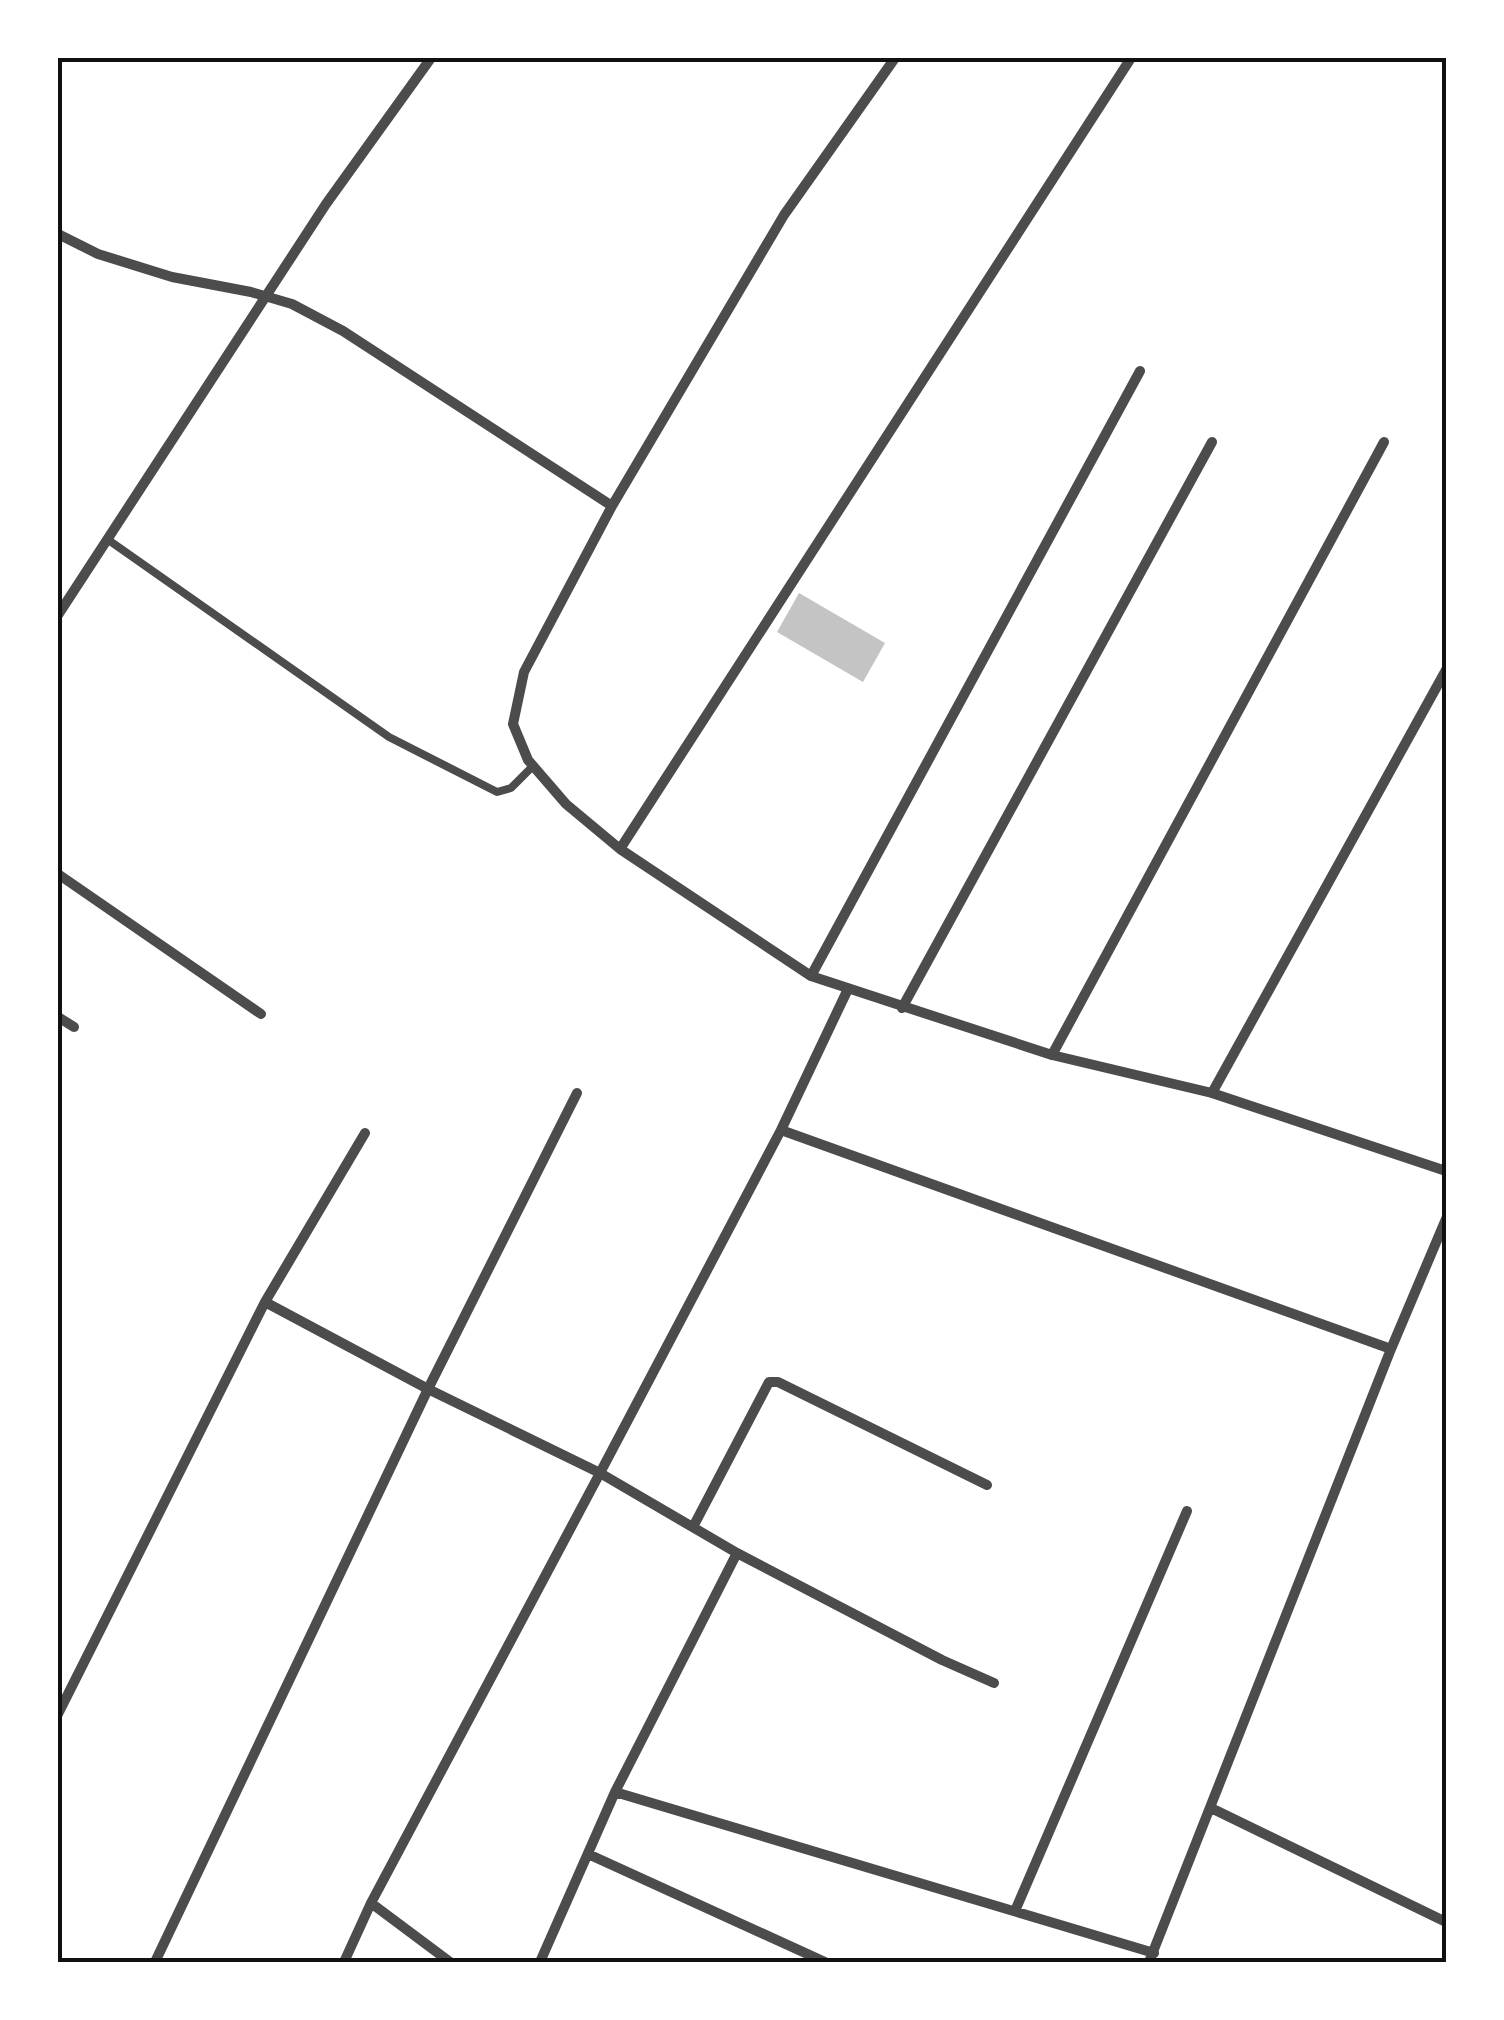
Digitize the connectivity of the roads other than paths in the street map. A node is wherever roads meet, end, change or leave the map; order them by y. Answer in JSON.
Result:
{"nodes":[{"id":1,"x":430,"y":58,"type":"edge"},
{"id":2,"x":895,"y":58,"type":"edge"},
{"id":3,"x":1131,"y":58,"type":"edge"},
{"id":4,"x":58,"y":234,"type":"edge"},
{"id":5,"x":266,"y":297,"type":"junction"},
{"id":6,"x":1140,"y":371,"type":"dead end"},
{"id":7,"x":1212,"y":442,"type":"dead end"},
{"id":8,"x":1384,"y":442,"type":"dead end"},
{"id":9,"x":612,"y":506,"type":"junction"},
{"id":10,"x":107,"y":538,"type":"junction"},
{"id":11,"x":58,"y":614,"type":"edge"},
{"id":12,"x":1446,"y":670,"type":"edge"},
{"id":13,"x":533,"y":766,"type":"junction"},
{"id":14,"x":620,"y":848,"type":"junction"},
{"id":15,"x":58,"y":874,"type":"edge"},
{"id":16,"x":811,"y":976,"type":"junction"},
{"id":17,"x":848,"y":989,"type":"junction"},
{"id":18,"x":902,"y":1008,"type":"junction"},
{"id":19,"x":260,"y":1014,"type":"dead end"},
{"id":20,"x":58,"y":1017,"type":"edge"},
{"id":21,"x":74,"y":1027,"type":"dead end"},
{"id":22,"x":1052,"y":1055,"type":"junction"},
{"id":23,"x":577,"y":1093,"type":"dead end"},
{"id":24,"x":1212,"y":1094,"type":"junction"},
{"id":25,"x":782,"y":1130,"type":"junction"},
{"id":26,"x":366,"y":1133,"type":"dead end"},
{"id":27,"x":1446,"y":1170,"type":"edge"},
{"id":28,"x":1446,"y":1219,"type":"edge"},
{"id":29,"x":265,"y":1302,"type":"junction"},
{"id":30,"x":1391,"y":1349,"type":"junction"},
{"id":31,"x":428,"y":1389,"type":"junction"},
{"id":32,"x":600,"y":1473,"type":"junction"},
{"id":33,"x":987,"y":1486,"type":"dead end"},
{"id":34,"x":1187,"y":1511,"type":"dead end"},
{"id":35,"x":692,"y":1527,"type":"junction"},
{"id":36,"x":737,"y":1553,"type":"junction"},
{"id":37,"x":994,"y":1683,"type":"dead end"},
{"id":38,"x":58,"y":1714,"type":"edge"},
{"id":39,"x":615,"y":1792,"type":"junction"},
{"id":40,"x":1211,"y":1808,"type":"junction"},
{"id":41,"x":588,"y":1854,"type":"junction"},
{"id":42,"x":371,"y":1903,"type":"junction"},
{"id":43,"x":1015,"y":1911,"type":"junction"},
{"id":44,"x":1446,"y":1922,"type":"edge"},
{"id":45,"x":1152,"y":1958,"type":"edge"},
{"id":46,"x":155,"y":1962,"type":"edge"},
{"id":47,"x":344,"y":1962,"type":"edge"},
{"id":48,"x":450,"y":1962,"type":"edge"},
{"id":49,"x":540,"y":1962,"type":"edge"},
{"id":50,"x":826,"y":1962,"type":"edge"}],
"edges":[{"from":1,"to":5,"type":"street"},
{"from":2,"to":9,"type":"street"},
{"from":3,"to":14,"type":"street"},
{"from":4,"to":5,"type":"street"},
{"from":5,"to":9,"type":"street"},
{"from":5,"to":10,"type":"street"},
{"from":6,"to":16,"type":"street"},
{"from":7,"to":18,"type":"street"},
{"from":8,"to":22,"type":"street"},
{"from":9,"to":13,"type":"street"},
{"from":10,"to":11,"type":"street"},
{"from":10,"to":13,"type":"lane"},
{"from":12,"to":24,"type":"street"},
{"from":13,"to":14,"type":"street"},
{"from":14,"to":16,"type":"street"},
{"from":15,"to":19,"type":"street"},
{"from":16,"to":17,"type":"street"},
{"from":17,"to":18,"type":"street"},
{"from":17,"to":25,"type":"street"},
{"from":18,"to":22,"type":"street"},
{"from":20,"to":21,"type":"street"},
{"from":22,"to":24,"type":"street"},
{"from":23,"to":31,"type":"street"},
{"from":24,"to":27,"type":"street"},
{"from":25,"to":30,"type":"street"},
{"from":25,"to":32,"type":"street"},
{"from":26,"to":29,"type":"street"},
{"from":28,"to":30,"type":"street"},
{"from":29,"to":31,"type":"street"},
{"from":29,"to":38,"type":"street"},
{"from":30,"to":40,"type":"street"},
{"from":31,"to":32,"type":"street"},
{"from":31,"to":46,"type":"street"},
{"from":32,"to":35,"type":"street"},
{"from":32,"to":42,"type":"street"},
{"from":33,"to":35,"type":"street"},
{"from":34,"to":43,"type":"street"},
{"from":35,"to":36,"type":"street"},
{"from":36,"to":37,"type":"street"},
{"from":36,"to":39,"type":"street"},
{"from":39,"to":41,"type":"street"},
{"from":39,"to":43,"type":"street"},
{"from":40,"to":44,"type":"street"},
{"from":40,"to":45,"type":"street"},
{"from":41,"to":49,"type":"street"},
{"from":41,"to":50,"type":"street"},
{"from":42,"to":47,"type":"street"},
{"from":42,"to":48,"type":"street"},
{"from":43,"to":45,"type":"street"}]}
